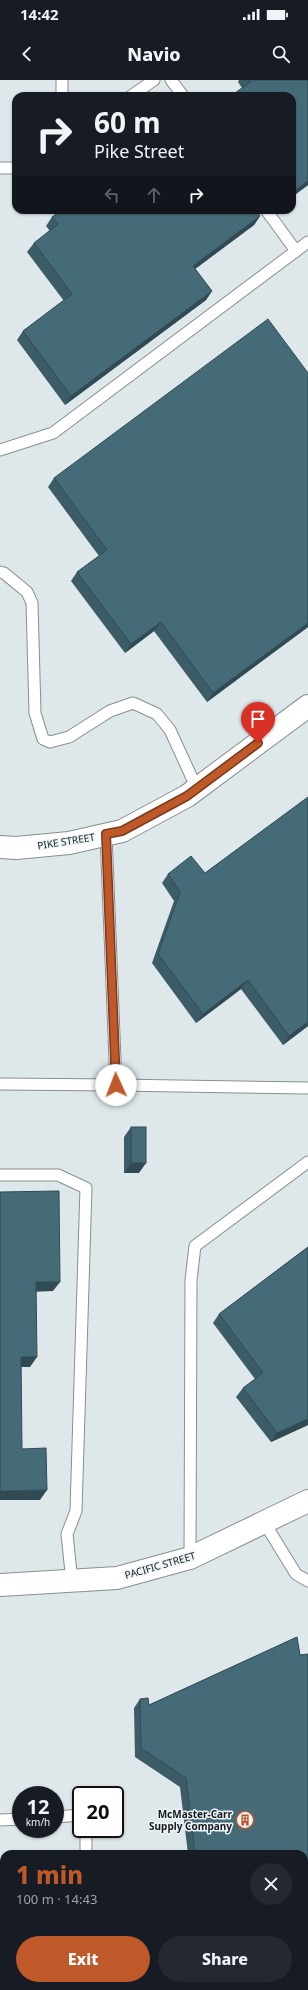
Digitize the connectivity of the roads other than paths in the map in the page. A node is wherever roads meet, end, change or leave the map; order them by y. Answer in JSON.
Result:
{"nodes":[{"id":1,"x":62,"y":80,"type":"edge"},
{"id":2,"x":154,"y":80,"type":"edge"},
{"id":3,"x":171,"y":80,"type":"edge"},
{"id":4,"x":62,"y":92,"type":"edge"},
{"id":5,"x":137,"y":92,"type":"edge"},
{"id":6,"x":180,"y":92,"type":"edge"},
{"id":7,"x":0,"y":168,"type":"edge"},
{"id":8,"x":12,"y":168,"type":"edge"},
{"id":9,"x":269,"y":214,"type":"edge"},
{"id":10,"x":308,"y":242,"type":"edge"},
{"id":11,"x":296,"y":251,"type":"junction"},
{"id":12,"x":0,"y":450,"type":"edge"},
{"id":13,"x":0,"y":572,"type":"edge"},
{"id":14,"x":308,"y":706,"type":"edge"},
{"id":15,"x":196,"y":789,"type":"junction"},
{"id":16,"x":106,"y":834,"type":"junction"},
{"id":17,"x":0,"y":847,"type":"edge"},
{"id":18,"x":0,"y":1084,"type":"edge"},
{"id":19,"x":116,"y":1085,"type":"junction"},
{"id":20,"x":308,"y":1088,"type":"edge"},
{"id":21,"x":308,"y":1162,"type":"edge"},
{"id":22,"x":0,"y":1175,"type":"edge"},
{"id":23,"x":308,"y":1501,"type":"edge"},
{"id":24,"x":264,"y":1522,"type":"junction"},
{"id":25,"x":190,"y":1558,"type":"junction"},
{"id":26,"x":308,"y":1581,"type":"edge"},
{"id":27,"x":72,"y":1582,"type":"junction"},
{"id":28,"x":0,"y":1585,"type":"edge"},
{"id":29,"x":12,"y":1819,"type":"edge"},
{"id":30,"x":0,"y":1820,"type":"edge"},
{"id":31,"x":86,"y":1838,"type":"edge"},
{"id":32,"x":86,"y":1850,"type":"edge"}],
"edges":[{"from":1,"to":4,"type":"lane"},
{"from":2,"to":5,"type":"lane"},
{"from":3,"to":6,"type":"lane"},
{"from":7,"to":8,"type":"lane"},
{"from":9,"to":11,"type":"lane"},
{"from":10,"to":11,"type":"lane"},
{"from":11,"to":12,"type":"lane"},
{"from":13,"to":15,"type":"lane"},
{"from":14,"to":15,"type":"street","name":"PIKE STREET"},
{"from":15,"to":16,"type":"street","name":"PIKE STREET"},
{"from":16,"to":17,"type":"street","name":"PIKE STREET"},
{"from":16,"to":19,"type":"lane"},
{"from":18,"to":19,"type":"lane"},
{"from":19,"to":20,"type":"lane"},
{"from":21,"to":25,"type":"lane"},
{"from":22,"to":27,"type":"lane"},
{"from":23,"to":24,"type":"street","name":"PACIFIC STREET"},
{"from":24,"to":25,"type":"street","name":"PACIFIC STREET"},
{"from":24,"to":26,"type":"lane"},
{"from":25,"to":27,"type":"street","name":"PACIFIC STREET"},
{"from":27,"to":28,"type":"street","name":"PACIFIC STREET"},
{"from":29,"to":30,"type":"lane"},
{"from":31,"to":32,"type":"lane"}]}
